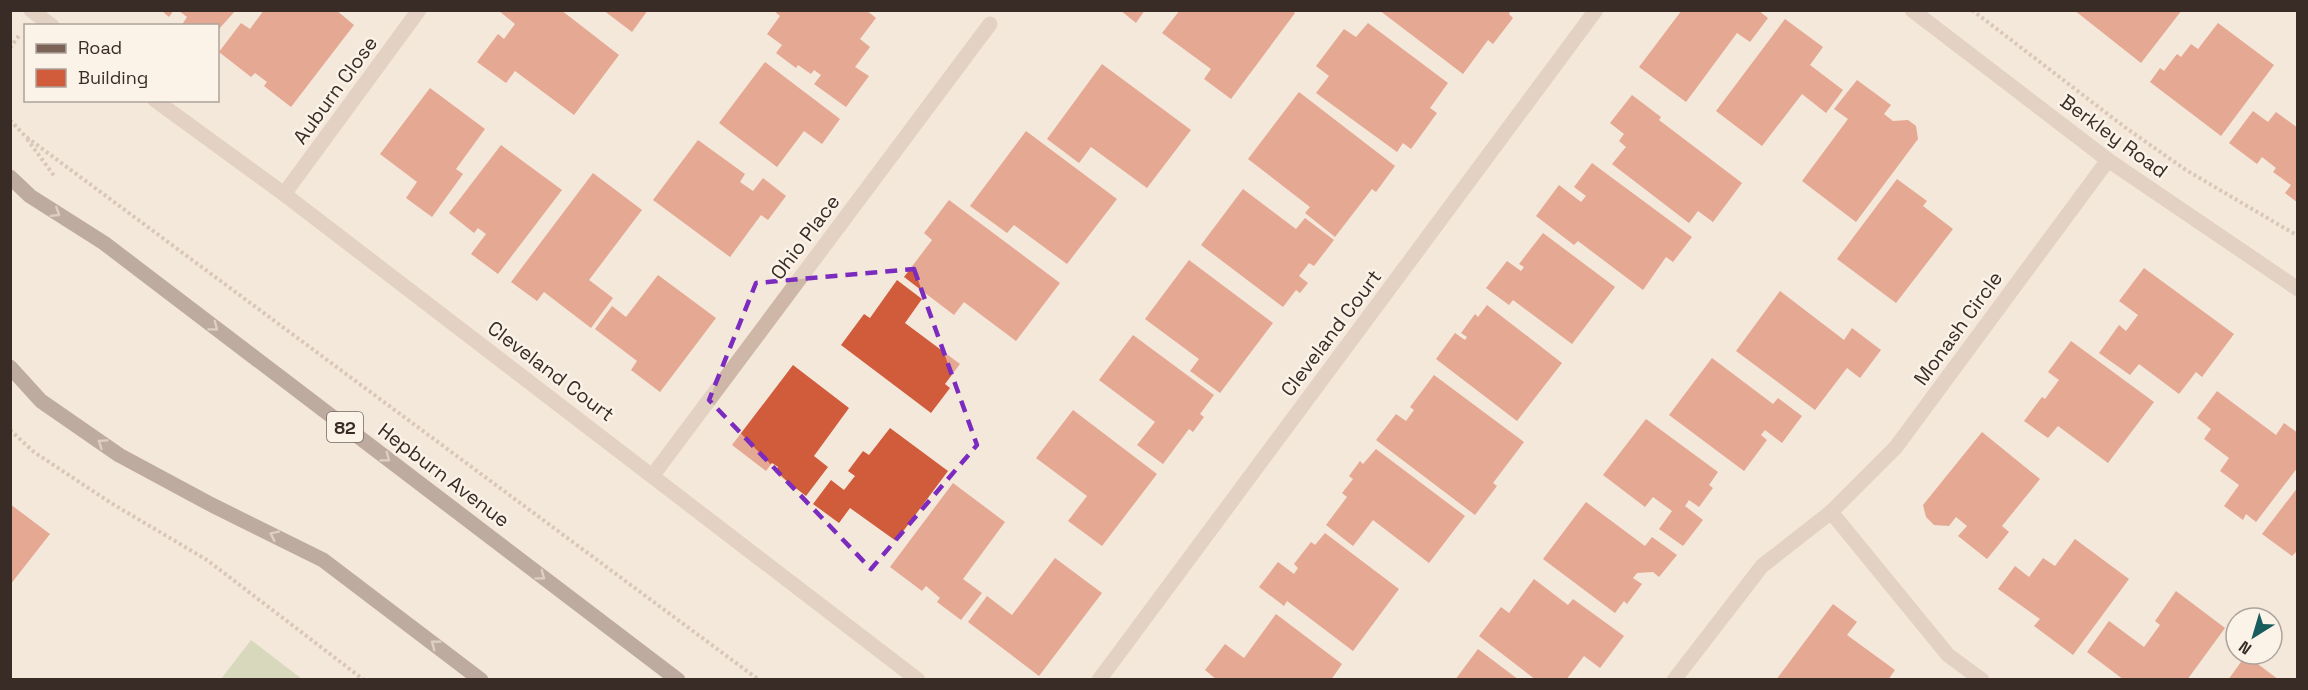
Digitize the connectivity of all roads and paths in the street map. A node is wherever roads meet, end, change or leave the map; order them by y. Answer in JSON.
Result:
{"nodes":[{"id":1,"x":31,"y":10,"type":"edge"},
{"id":2,"x":419,"y":10,"type":"edge"},
{"id":3,"x":1596,"y":10,"type":"edge"},
{"id":4,"x":1912,"y":10,"type":"edge"},
{"id":5,"x":1972,"y":10,"type":"edge"},
{"id":6,"x":49,"y":24,"type":"edge"},
{"id":7,"x":990,"y":24,"type":"dead end"},
{"id":8,"x":158,"y":102,"type":"edge"},
{"id":9,"x":10,"y":120,"type":"edge"},
{"id":10,"x":2108,"y":160,"type":"junction"},
{"id":11,"x":10,"y":177,"type":"edge"},
{"id":12,"x":284,"y":194,"type":"junction"},
{"id":13,"x":2298,"y":236,"type":"edge"},
{"id":14,"x":2298,"y":289,"type":"edge"},
{"id":15,"x":10,"y":367,"type":"edge"},
{"id":16,"x":10,"y":430,"type":"edge"},
{"id":17,"x":653,"y":475,"type":"junction"},
{"id":18,"x":1831,"y":512,"type":"junction"},
{"id":19,"x":364,"y":680,"type":"edge"},
{"id":20,"x":481,"y":680,"type":"edge"},
{"id":21,"x":678,"y":680,"type":"edge"},
{"id":22,"x":759,"y":680,"type":"edge"},
{"id":23,"x":918,"y":680,"type":"edge"},
{"id":24,"x":1099,"y":680,"type":"edge"},
{"id":25,"x":1674,"y":680,"type":"edge"},
{"id":26,"x":1982,"y":680,"type":"edge"}],
"edges":[{"from":1,"to":6,"type":"street"},
{"from":2,"to":12,"type":"street","name":"Auburn Close"},
{"from":3,"to":24,"type":"street","name":"Cleveland Court"},
{"from":4,"to":10,"type":"street","name":"Berkley Road"},
{"from":5,"to":13,"type":"path"},
{"from":7,"to":17,"type":"street","name":"Ohio Place"},
{"from":8,"to":12,"type":"street","name":"Cleveland Court"},
{"from":9,"to":22,"type":"path"},
{"from":10,"to":14,"type":"street","name":"Berkley Road"},
{"from":10,"to":18,"type":"street","name":"Monash Circle"},
{"from":11,"to":21,"type":"main road","name":"Hepburn Avenue","number":"82","one_way":true},
{"from":12,"to":17,"type":"street","name":"Cleveland Court"},
{"from":20,"to":15,"type":"main road","one_way":true},
{"from":16,"to":19,"type":"path"},
{"from":17,"to":23,"type":"street","name":"Cleveland Court"},
{"from":18,"to":25,"type":"street","name":"Monash Circle"},
{"from":18,"to":26,"type":"street"}]}
